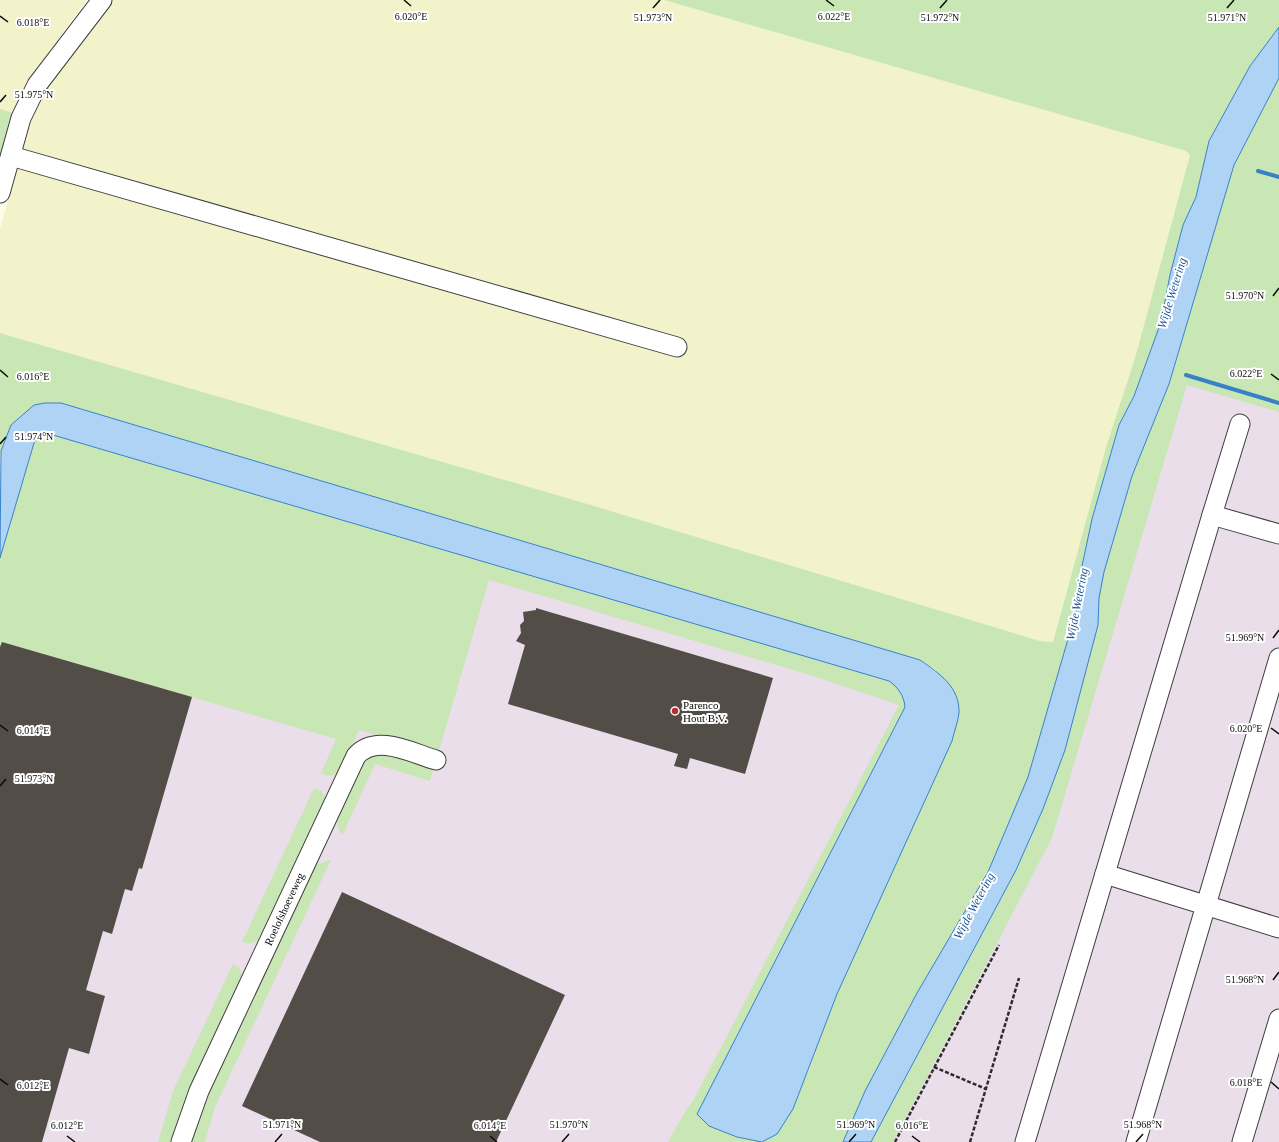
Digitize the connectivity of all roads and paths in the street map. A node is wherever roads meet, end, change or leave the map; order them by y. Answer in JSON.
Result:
{"nodes":[{"id":1,"x":102,"y":0,"type":"edge"},
{"id":2,"x":5,"y":167,"type":"edge"},
{"id":3,"x":0,"y":193,"type":"edge"},
{"id":4,"x":677,"y":347,"type":"dead end"},
{"id":5,"x":1240,"y":424,"type":"dead end"},
{"id":6,"x":1212,"y":515,"type":"junction"},
{"id":7,"x":1279,"y":534,"type":"edge"},
{"id":8,"x":1279,"y":658,"type":"edge"},
{"id":9,"x":436,"y":760,"type":"dead end"},
{"id":10,"x":1105,"y":874,"type":"junction"},
{"id":11,"x":1206,"y":906,"type":"junction"},
{"id":12,"x":1279,"y":928,"type":"edge"},
{"id":13,"x":999,"y":945,"type":"dead end"},
{"id":14,"x":1019,"y":978,"type":"dead end"},
{"id":15,"x":1279,"y":1019,"type":"edge"},
{"id":16,"x":934,"y":1067,"type":"junction"},
{"id":17,"x":986,"y":1089,"type":"junction"},
{"id":18,"x":181,"y":1142,"type":"edge"},
{"id":19,"x":895,"y":1142,"type":"edge"},
{"id":20,"x":970,"y":1142,"type":"edge"},
{"id":21,"x":1025,"y":1142,"type":"edge"},
{"id":22,"x":1136,"y":1142,"type":"edge"},
{"id":23,"x":1242,"y":1142,"type":"edge"}],
"edges":[{"from":1,"to":2,"type":"street"},
{"from":2,"to":3,"type":"street"},
{"from":2,"to":4,"type":"street"},
{"from":5,"to":6,"type":"street"},
{"from":6,"to":7,"type":"street"},
{"from":6,"to":10,"type":"street"},
{"from":8,"to":11,"type":"street"},
{"from":9,"to":18,"type":"street","name":"Roelofshoeveweg"},
{"from":10,"to":11,"type":"street"},
{"from":10,"to":21,"type":"street"},
{"from":11,"to":12,"type":"street"},
{"from":11,"to":22,"type":"street"},
{"from":13,"to":16,"type":"path"},
{"from":14,"to":17,"type":"path"},
{"from":15,"to":23,"type":"street"},
{"from":16,"to":17,"type":"path"},
{"from":16,"to":19,"type":"path"},
{"from":17,"to":20,"type":"path"}]}
